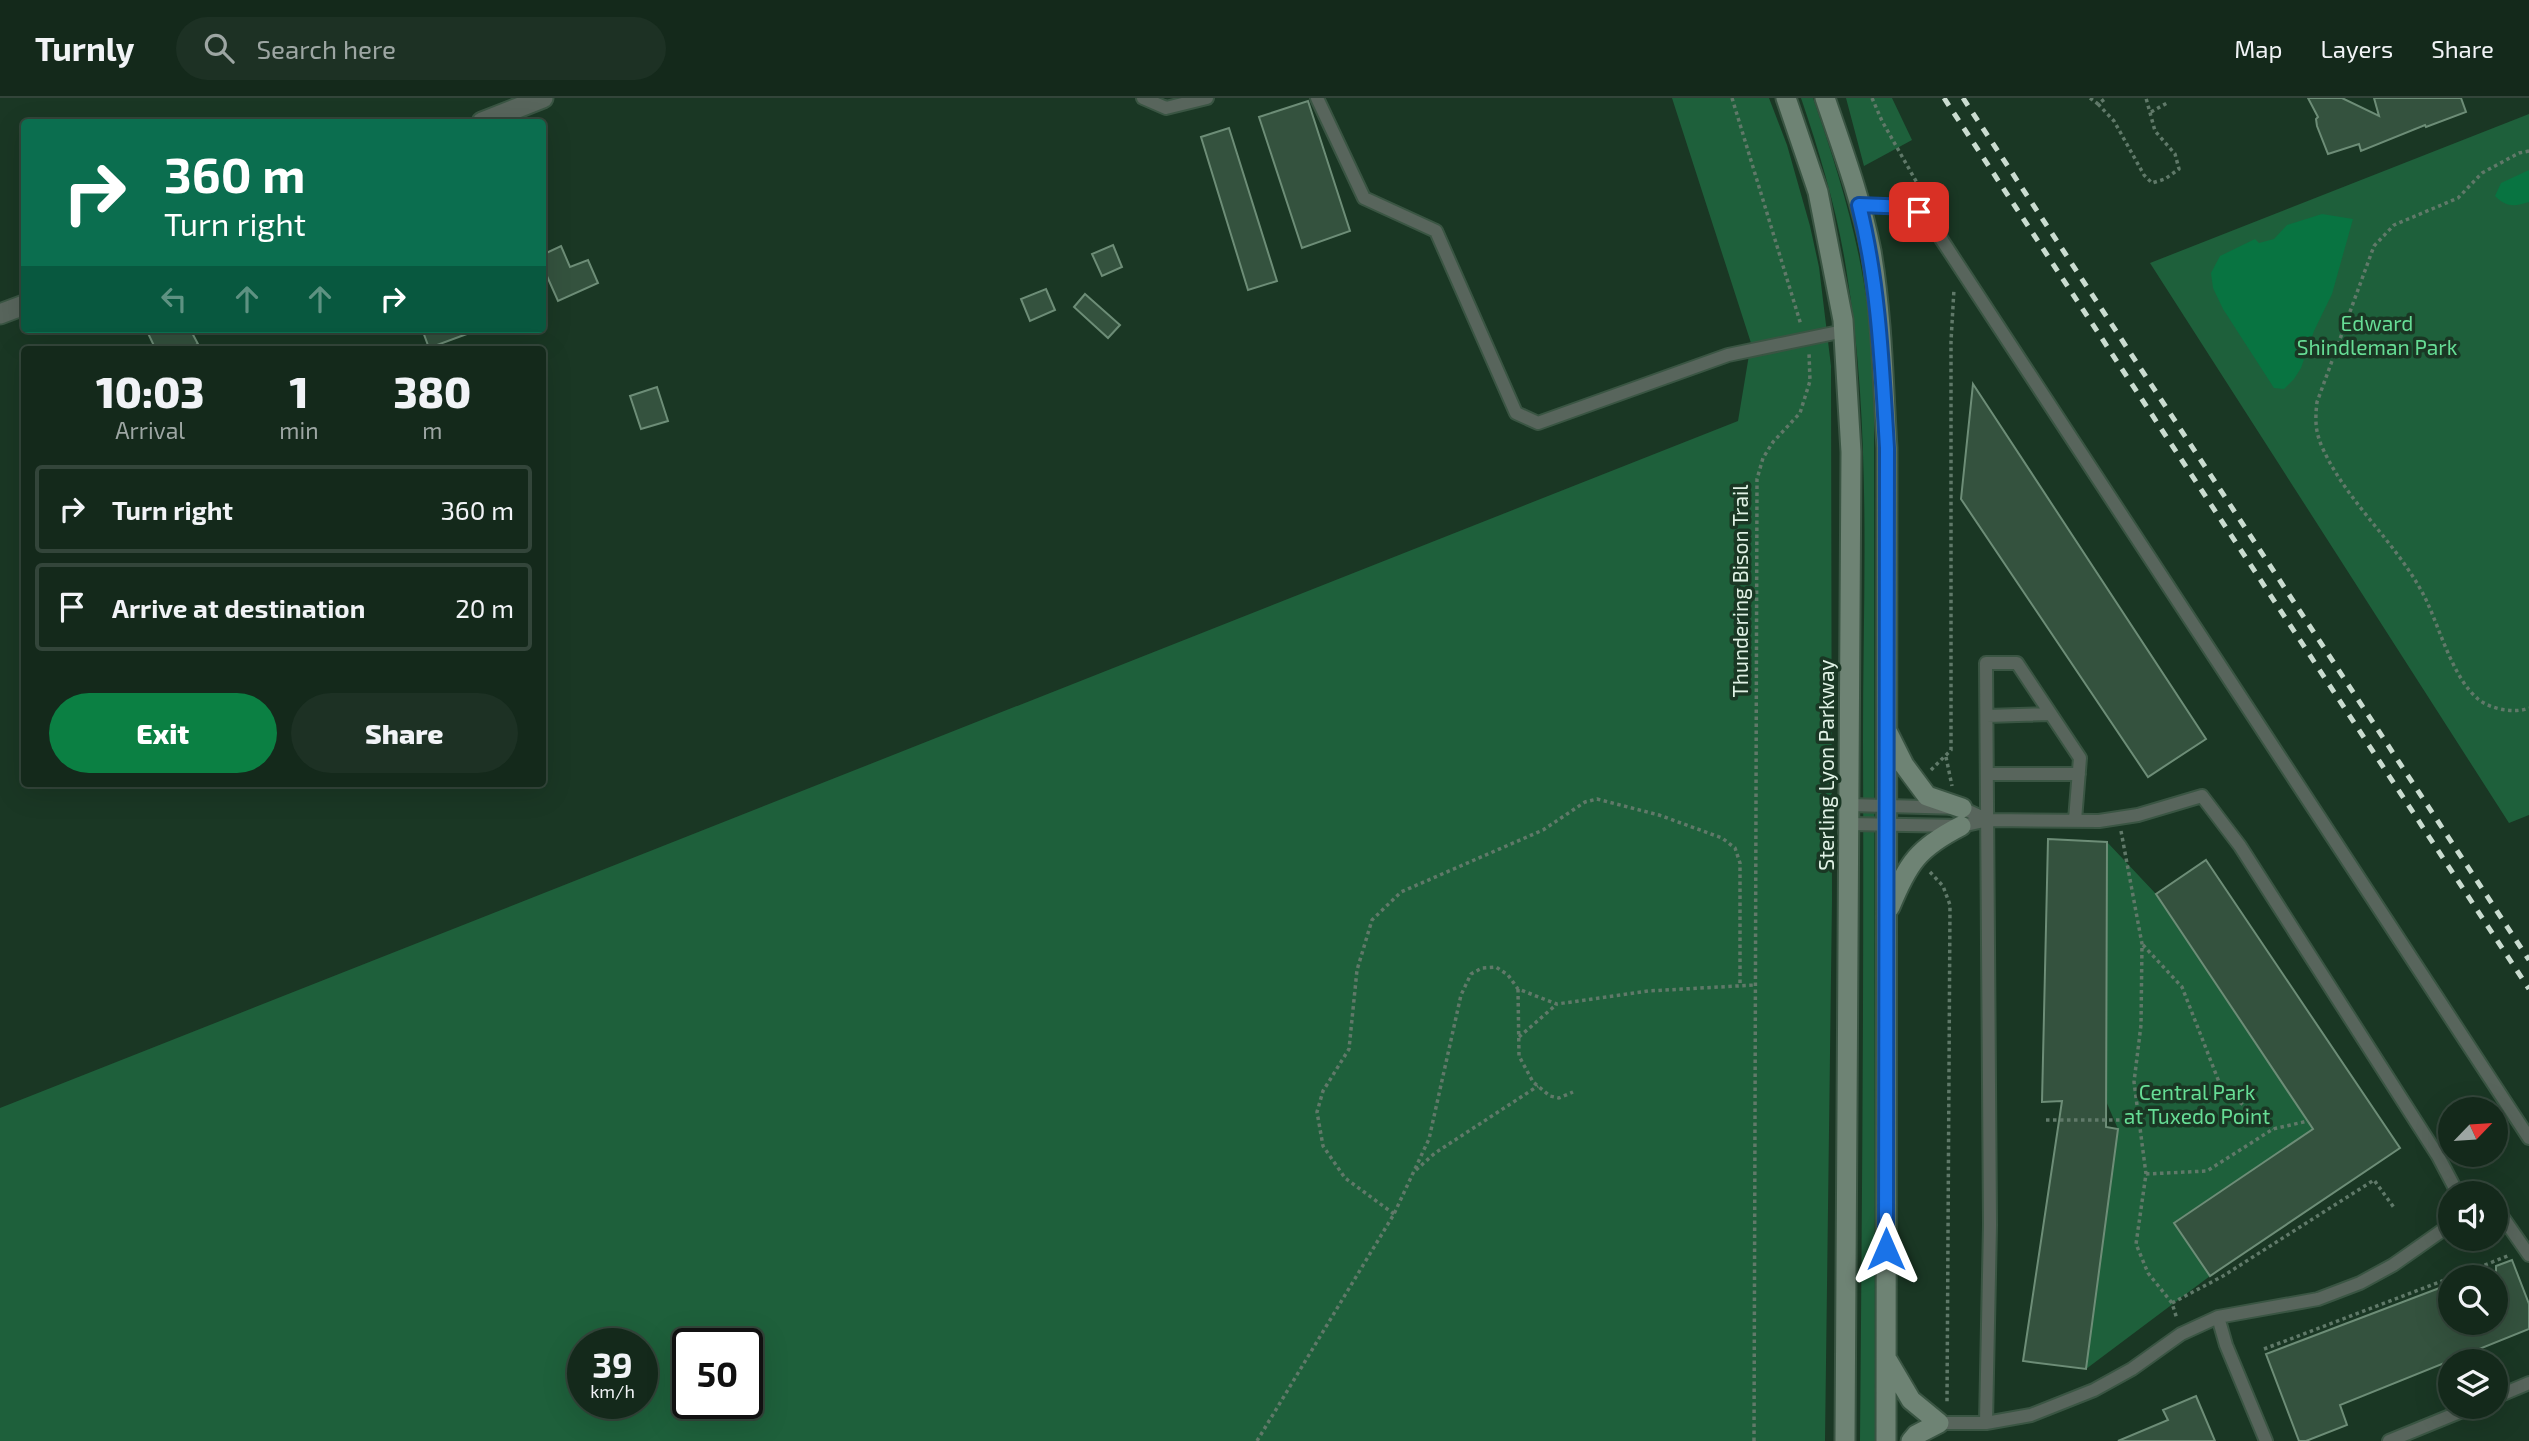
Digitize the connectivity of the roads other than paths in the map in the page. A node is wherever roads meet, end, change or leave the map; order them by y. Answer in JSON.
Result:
{"nodes":[{"id":1,"x":543,"y":98,"type":"edge"},
{"id":2,"x":1143,"y":98,"type":"edge"},
{"id":3,"x":1207,"y":98,"type":"edge"},
{"id":4,"x":1317,"y":98,"type":"edge"},
{"id":5,"x":1786,"y":98,"type":"edge"},
{"id":6,"x":1825,"y":98,"type":"edge"},
{"id":7,"x":490,"y":119,"type":"edge"},
{"id":8,"x":1859,"y":205,"type":"junction"},
{"id":9,"x":21,"y":305,"type":"edge"},
{"id":10,"x":0,"y":314,"type":"edge"},
{"id":11,"x":1843,"y":331,"type":"junction"},
{"id":12,"x":2051,"y":714,"type":"junction"},
{"id":13,"x":1987,"y":716,"type":"junction"},
{"id":14,"x":1886,"y":728,"type":"junction"},
{"id":15,"x":1988,"y":774,"type":"junction"},
{"id":16,"x":2079,"y":774,"type":"junction"},
{"id":17,"x":1959,"y":813,"type":"junction"},
{"id":18,"x":1849,"y":814,"type":"junction"},
{"id":19,"x":1886,"y":815,"type":"junction"},
{"id":20,"x":1989,"y":820,"type":"junction"},
{"id":21,"x":2076,"y":820,"type":"junction"},
{"id":22,"x":1886,"y":918,"type":"junction"},
{"id":23,"x":2529,"y":1138,"type":"edge"},
{"id":24,"x":2451,"y":1181,"type":"edge"},
{"id":25,"x":2508,"y":1225,"type":"edge"},
{"id":26,"x":2438,"y":1233,"type":"edge"},
{"id":27,"x":2529,"y":1255,"type":"edge"},
{"id":28,"x":2218,"y":1317,"type":"junction"},
{"id":29,"x":1886,"y":1359,"type":"junction"},
{"id":30,"x":2529,"y":1383,"type":"edge"},
{"id":31,"x":2508,"y":1392,"type":"edge"},
{"id":32,"x":2443,"y":1419,"type":"edge"},
{"id":33,"x":1943,"y":1423,"type":"junction"},
{"id":34,"x":1986,"y":1423,"type":"junction"},
{"id":35,"x":1845,"y":1441,"type":"edge"},
{"id":36,"x":1886,"y":1441,"type":"edge"},
{"id":37,"x":1911,"y":1441,"type":"edge"},
{"id":38,"x":2266,"y":1441,"type":"edge"},
{"id":39,"x":2389,"y":1441,"type":"edge"}],
"edges":[{"from":1,"to":7,"type":"street"},
{"from":2,"to":3,"type":"lane"},
{"from":4,"to":11,"type":"lane"},
{"from":5,"to":11,"type":"main road","name":"Sterling Lyon Parkway"},
{"from":6,"to":8,"type":"main road"},
{"from":8,"to":14,"type":"main road"},
{"from":8,"to":23,"type":"lane"},
{"from":9,"to":10,"type":"street"},
{"from":11,"to":18,"type":"main road","name":"Sterling Lyon Parkway"},
{"from":12,"to":13,"type":"lane"},
{"from":12,"to":13,"type":"lane"},
{"from":12,"to":16,"type":"lane"},
{"from":13,"to":15,"type":"lane"},
{"from":14,"to":17,"type":"main road"},
{"from":14,"to":19,"type":"main road"},
{"from":15,"to":16,"type":"lane"},
{"from":15,"to":20,"type":"lane"},
{"from":16,"to":21,"type":"lane"},
{"from":17,"to":19,"type":"lane"},
{"from":17,"to":19,"type":"lane"},
{"from":17,"to":20,"type":"lane"},
{"from":17,"to":22,"type":"main road"},
{"from":18,"to":19,"type":"lane"},
{"from":18,"to":19,"type":"lane"},
{"from":18,"to":35,"type":"main road","name":"Sterling Lyon Parkway"},
{"from":19,"to":22,"type":"main road"},
{"from":20,"to":21,"type":"lane"},
{"from":20,"to":34,"type":"lane"},
{"from":21,"to":24,"type":"lane"},
{"from":22,"to":29,"type":"main road"},
{"from":25,"to":27,"type":"lane"},
{"from":26,"to":28,"type":"lane"},
{"from":28,"to":34,"type":"lane"},
{"from":28,"to":38,"type":"lane"},
{"from":29,"to":33,"type":"main road"},
{"from":29,"to":36,"type":"main road"},
{"from":30,"to":31,"type":"lane"},
{"from":32,"to":39,"type":"lane"},
{"from":33,"to":34,"type":"lane"},
{"from":33,"to":37,"type":"main road"}]}
